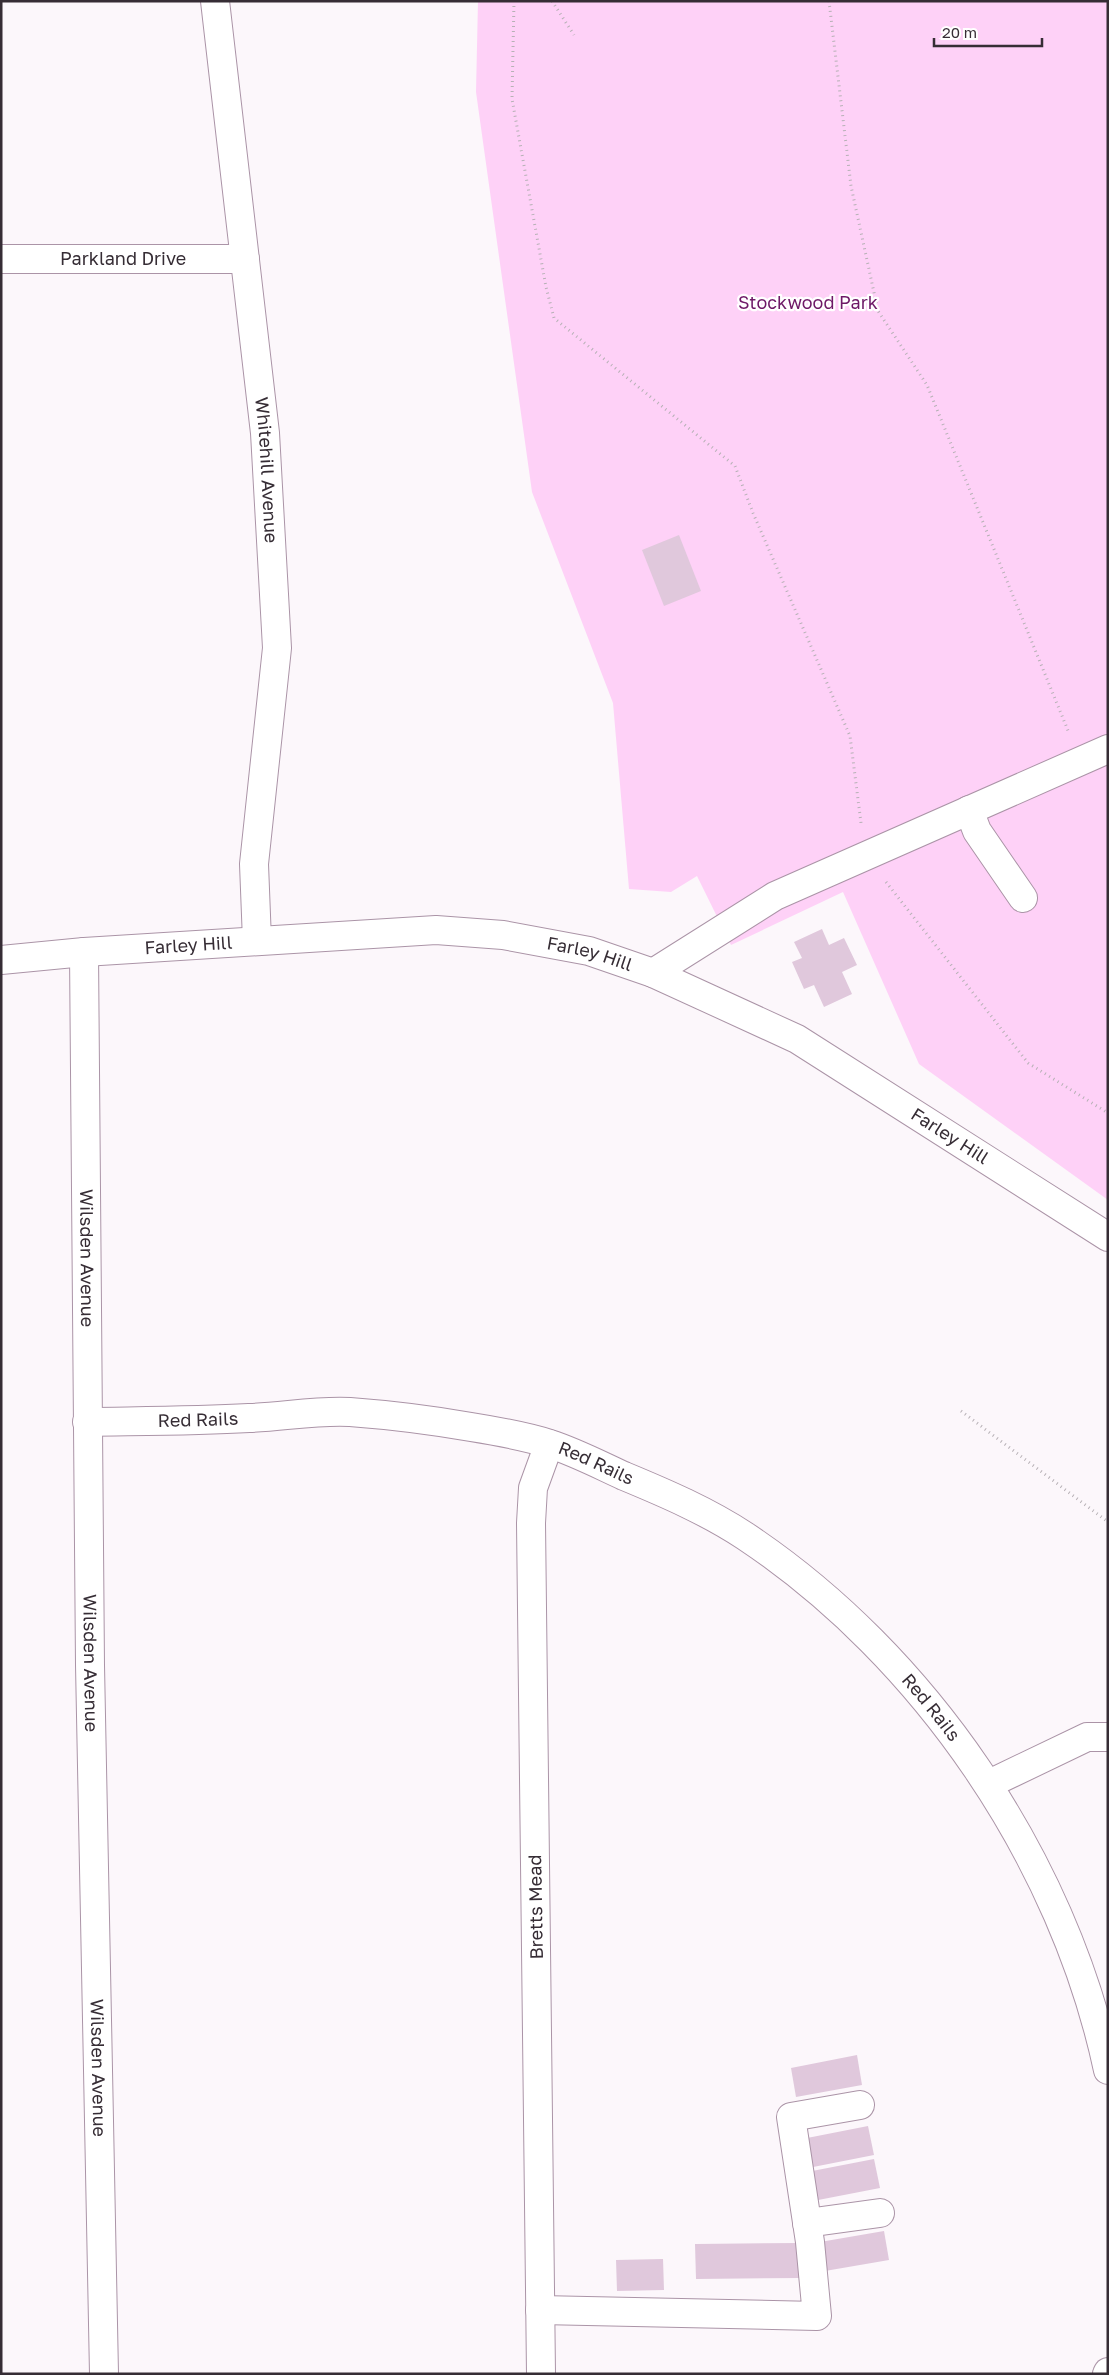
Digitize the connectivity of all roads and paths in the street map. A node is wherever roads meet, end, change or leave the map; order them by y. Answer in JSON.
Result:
{"nodes":[{"id":1,"x":214,"y":1,"type":"edge"},
{"id":2,"x":514,"y":1,"type":"edge"},
{"id":3,"x":552,"y":1,"type":"edge"},
{"id":4,"x":830,"y":1,"type":"edge"},
{"id":5,"x":574,"y":35,"type":"dead end"},
{"id":6,"x":1,"y":259,"type":"edge"},
{"id":7,"x":245,"y":259,"type":"junction"},
{"id":8,"x":1108,"y":749,"type":"edge"},
{"id":9,"x":1080,"y":761,"type":"junction"},
{"id":10,"x":968,"y":810,"type":"junction"},
{"id":11,"x":865,"y":856,"type":"junction"},
{"id":12,"x":1023,"y":898,"type":"dead end"},
{"id":13,"x":256,"y":941,"type":"junction"},
{"id":14,"x":84,"y":952,"type":"junction"},
{"id":15,"x":1,"y":960,"type":"edge"},
{"id":16,"x":653,"y":973,"type":"junction"},
{"id":17,"x":1108,"y":1113,"type":"edge"},
{"id":18,"x":1108,"y":1237,"type":"edge"},
{"id":19,"x":960,"y":1411,"type":"dead end"},
{"id":20,"x":87,"y":1422,"type":"junction"},
{"id":21,"x":549,"y":1444,"type":"junction"},
{"id":22,"x":1108,"y":1522,"type":"edge"},
{"id":23,"x":1108,"y":1737,"type":"edge"},
{"id":24,"x":989,"y":1784,"type":"junction"},
{"id":25,"x":1097,"y":1986,"type":"edge"},
{"id":26,"x":1108,"y":2070,"type":"edge"},
{"id":27,"x":860,"y":2105,"type":"dead end"},
{"id":28,"x":880,"y":2213,"type":"dead end"},
{"id":29,"x":808,"y":2223,"type":"junction"},
{"id":30,"x":540,"y":2310,"type":"junction"},
{"id":31,"x":104,"y":2374,"type":"edge"},
{"id":32,"x":541,"y":2374,"type":"edge"}],
"edges":[{"from":1,"to":7,"type":"street","name":"Whitehill Avenue"},
{"from":2,"to":11,"type":"path"},
{"from":3,"to":5,"type":"path"},
{"from":4,"to":9,"type":"path"},
{"from":6,"to":7,"type":"street","name":"Parkland Drive"},
{"from":7,"to":13,"type":"street","name":"Whitehill Avenue"},
{"from":8,"to":9,"type":"street"},
{"from":9,"to":10,"type":"street"},
{"from":10,"to":11,"type":"street"},
{"from":10,"to":12,"type":"street"},
{"from":11,"to":16,"type":"street"},
{"from":11,"to":17,"type":"path"},
{"from":13,"to":14,"type":"street","name":"Farley Hill"},
{"from":13,"to":16,"type":"street","name":"Farley Hill"},
{"from":14,"to":15,"type":"street","name":"Farley Hill"},
{"from":14,"to":20,"type":"street","name":"Wilsden Avenue"},
{"from":16,"to":18,"type":"street","name":"Farley Hill"},
{"from":19,"to":22,"type":"path"},
{"from":20,"to":21,"type":"street","name":"Red Rails"},
{"from":20,"to":31,"type":"street","name":"Wilsden Avenue"},
{"from":21,"to":24,"type":"street","name":"Red Rails"},
{"from":21,"to":30,"type":"street","name":"Bretts Mead"},
{"from":23,"to":24,"type":"street"},
{"from":24,"to":25,"type":"street","name":"Red Rails"},
{"from":25,"to":26,"type":"street","name":"Red Rails"},
{"from":27,"to":29,"type":"street"},
{"from":28,"to":29,"type":"street"},
{"from":29,"to":30,"type":"street"},
{"from":30,"to":32,"type":"street","name":"Bretts Mead"}]}
